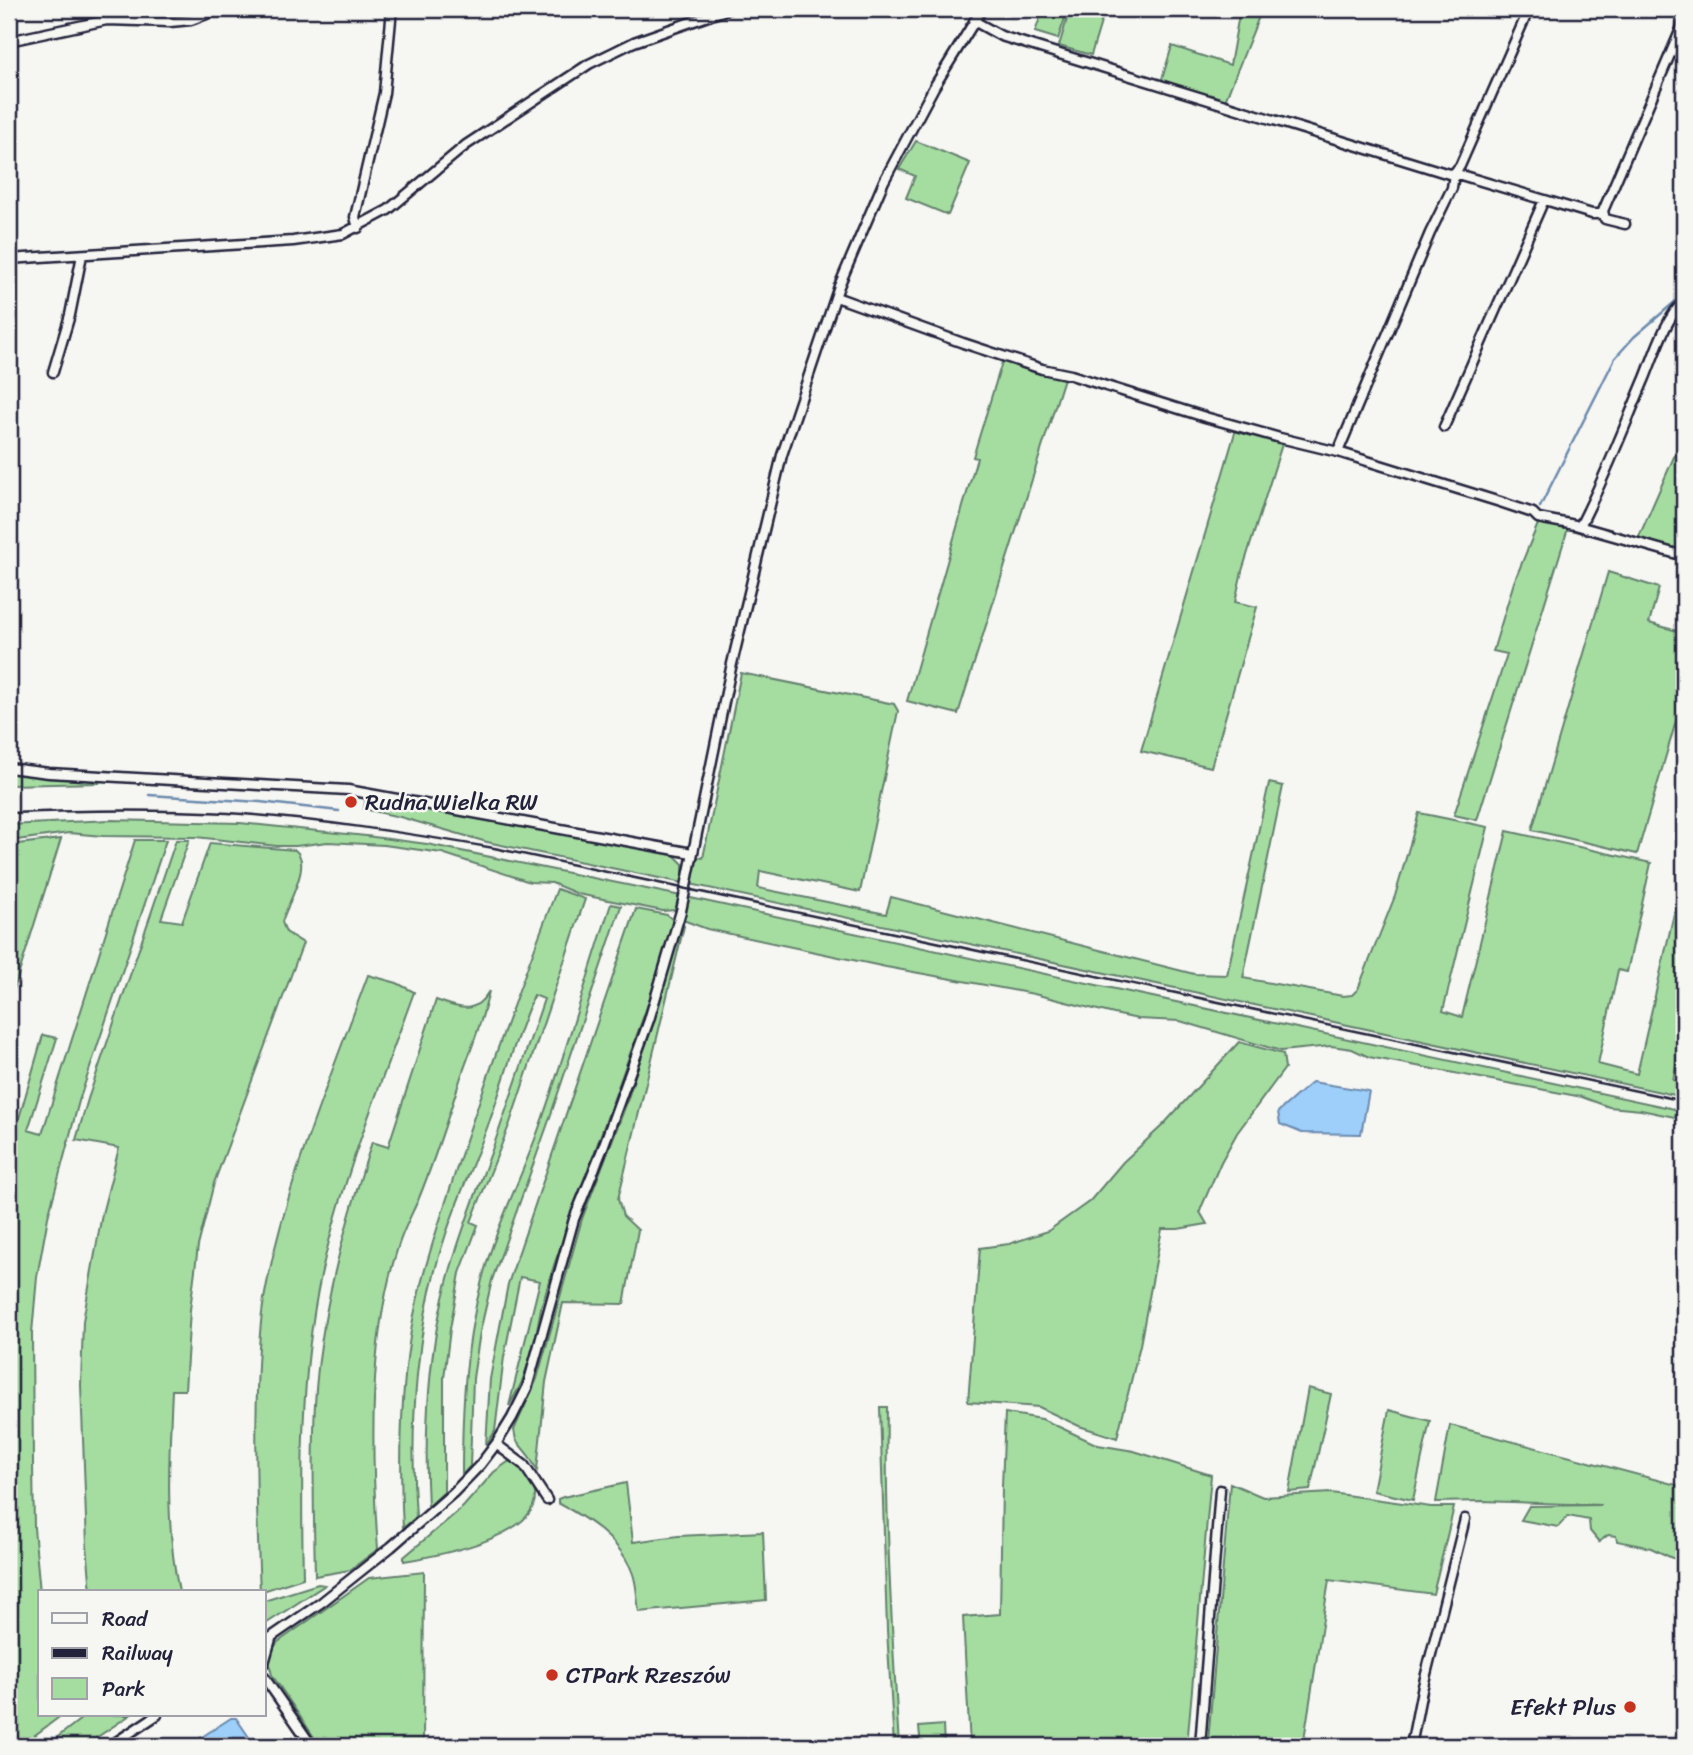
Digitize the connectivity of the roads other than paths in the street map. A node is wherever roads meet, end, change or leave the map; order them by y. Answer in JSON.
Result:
{"nodes":[{"id":1,"x":220,"y":9,"type":"edge"},
{"id":2,"x":392,"y":9,"type":"edge"},
{"id":3,"x":728,"y":9,"type":"edge"},
{"id":4,"x":982,"y":9,"type":"edge"},
{"id":5,"x":1529,"y":9,"type":"edge"},
{"id":6,"x":974,"y":22,"type":"junction"},
{"id":7,"x":1684,"y":22,"type":"edge"},
{"id":8,"x":9,"y":41,"type":"edge"},
{"id":9,"x":1454,"y":173,"type":"junction"},
{"id":10,"x":1544,"y":200,"type":"junction"},
{"id":11,"x":1602,"y":215,"type":"junction"},
{"id":12,"x":1625,"y":224,"type":"dead end"},
{"id":13,"x":358,"y":228,"type":"junction"},
{"id":14,"x":82,"y":255,"type":"junction"},
{"id":15,"x":9,"y":259,"type":"edge"},
{"id":16,"x":836,"y":297,"type":"junction"},
{"id":17,"x":1684,"y":302,"type":"edge"},
{"id":18,"x":53,"y":372,"type":"dead end"},
{"id":19,"x":1444,"y":427,"type":"dead end"},
{"id":20,"x":1338,"y":452,"type":"junction"},
{"id":21,"x":1580,"y":526,"type":"junction"},
{"id":22,"x":1684,"y":556,"type":"edge"},
{"id":23,"x":9,"y":768,"type":"edge"},
{"id":24,"x":692,"y":853,"type":"junction"},
{"id":25,"x":496,"y":1444,"type":"junction"},
{"id":26,"x":1220,"y":1490,"type":"dead end"},
{"id":27,"x":547,"y":1500,"type":"dead end"},
{"id":28,"x":1465,"y":1519,"type":"dead end"},
{"id":29,"x":273,"y":1636,"type":"junction"},
{"id":30,"x":266,"y":1641,"type":"edge"},
{"id":31,"x":266,"y":1657,"type":"edge"},
{"id":32,"x":266,"y":1679,"type":"edge"},
{"id":33,"x":155,"y":1716,"type":"edge"},
{"id":34,"x":110,"y":1746,"type":"edge"},
{"id":35,"x":312,"y":1746,"type":"edge"},
{"id":36,"x":1200,"y":1746,"type":"edge"},
{"id":37,"x":1410,"y":1746,"type":"edge"}],
"edges":[{"from":1,"to":8,"type":"street"},
{"from":2,"to":13,"type":"street"},
{"from":3,"to":13,"type":"street"},
{"from":4,"to":6,"type":"street"},
{"from":5,"to":9,"type":"street"},
{"from":6,"to":9,"type":"street"},
{"from":6,"to":16,"type":"street"},
{"from":7,"to":11,"type":"street"},
{"from":9,"to":10,"type":"street"},
{"from":9,"to":20,"type":"street"},
{"from":10,"to":11,"type":"street"},
{"from":10,"to":19,"type":"street"},
{"from":11,"to":12,"type":"street"},
{"from":13,"to":14,"type":"street"},
{"from":14,"to":15,"type":"street"},
{"from":14,"to":18,"type":"street"},
{"from":16,"to":20,"type":"street"},
{"from":16,"to":24,"type":"street"},
{"from":17,"to":21,"type":"street"},
{"from":20,"to":21,"type":"street"},
{"from":21,"to":22,"type":"street"},
{"from":23,"to":24,"type":"street"},
{"from":24,"to":25,"type":"street"},
{"from":25,"to":27,"type":"street"},
{"from":25,"to":29,"type":"street"},
{"from":26,"to":36,"type":"street"},
{"from":28,"to":37,"type":"street"},
{"from":29,"to":30,"type":"street"},
{"from":29,"to":31,"type":"street"},
{"from":32,"to":35,"type":"street"},
{"from":33,"to":34,"type":"street"}]}
